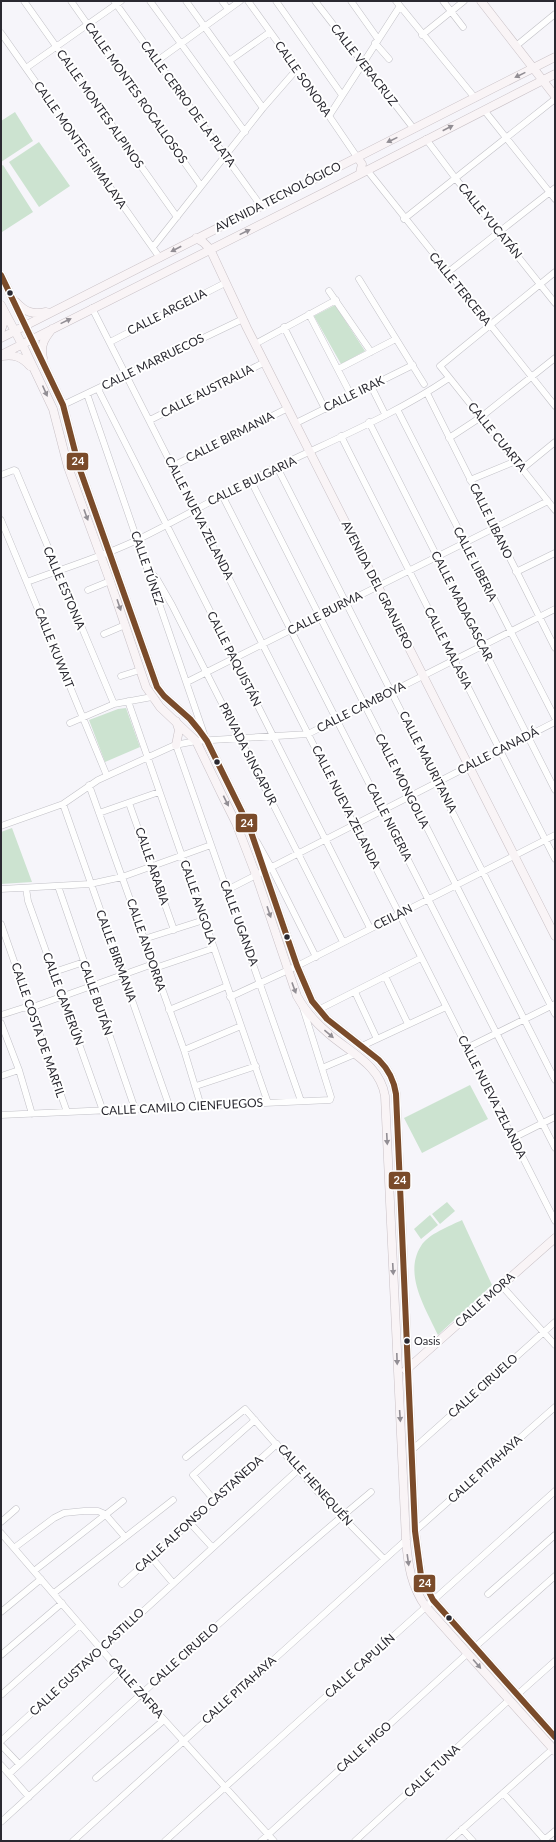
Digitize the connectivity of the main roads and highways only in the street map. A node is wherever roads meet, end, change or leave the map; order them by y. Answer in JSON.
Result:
{"nodes":[{"id":1,"x":481,"y":1,"type":"edge"},
{"id":2,"x":555,"y":57,"type":"edge"},
{"id":3,"x":533,"y":68,"type":"junction"},
{"id":4,"x":555,"y":74,"type":"edge"},
{"id":5,"x":543,"y":80,"type":"junction"},
{"id":6,"x":555,"y":96,"type":"edge"},
{"id":7,"x":374,"y":149,"type":"junction"},
{"id":8,"x":357,"y":157,"type":"junction"},
{"id":9,"x":380,"y":163,"type":"junction"},
{"id":10,"x":364,"y":172,"type":"junction"},
{"id":11,"x":196,"y":238,"type":"junction"},
{"id":12,"x":225,"y":242,"type":"junction"},
{"id":13,"x":210,"y":249,"type":"junction"},
{"id":14,"x":219,"y":269,"type":"junction"},
{"id":15,"x":1,"y":275,"type":"edge"},
{"id":16,"x":119,"y":279,"type":"junction"},
{"id":17,"x":103,"y":287,"type":"junction"},
{"id":18,"x":125,"y":292,"type":"junction"},
{"id":19,"x":12,"y":298,"type":"junction"},
{"id":20,"x":109,"y":300,"type":"junction"},
{"id":21,"x":1,"y":305,"type":"edge"},
{"id":22,"x":62,"y":307,"type":"junction"},
{"id":23,"x":1,"y":316,"type":"edge"},
{"id":24,"x":25,"y":326,"type":"junction"},
{"id":25,"x":52,"y":328,"type":"junction"},
{"id":26,"x":1,"y":330,"type":"edge"},
{"id":27,"x":15,"y":331,"type":"junction"},
{"id":28,"x":1,"y":338,"type":"edge"},
{"id":29,"x":31,"y":339,"type":"junction"},
{"id":30,"x":22,"y":344,"type":"junction"},
{"id":31,"x":1,"y":355,"type":"edge"},
{"id":32,"x":46,"y":369,"type":"junction"},
{"id":33,"x":38,"y":376,"type":"junction"},
{"id":34,"x":175,"y":721,"type":"junction"},
{"id":35,"x":176,"y":745,"type":"road end"},
{"id":36,"x":260,"y":873,"type":"junction"},
{"id":37,"x":555,"y":936,"type":"edge"},
{"id":38,"x":555,"y":1238,"type":"edge"},
{"id":39,"x":408,"y":1369,"type":"junction"},
{"id":40,"x":398,"y":1377,"type":"junction"},
{"id":41,"x":555,"y":1736,"type":"edge"},
{"id":42,"x":554,"y":1749,"type":"edge"}],
"edges":[{"from":1,"to":3,"type":"main road"},
{"from":2,"to":3,"type":"main road","name":"AVENIDA TECNOLÓGICO"},
{"from":3,"to":5,"type":"main road"},
{"from":3,"to":7,"type":"main road","name":"AVENIDA TECNOLÓGICO","one_way":true},
{"from":4,"to":5,"type":"main road","name":"AVENIDA TECNOLÓGICO"},
{"from":5,"to":6,"type":"main road"},
{"from":9,"to":5,"type":"main road","name":"AVENIDA TECNOLÓGICO","one_way":true},
{"from":7,"to":8,"type":"main road","name":"AVENIDA TECNOLÓGICO"},
{"from":7,"to":9,"type":"main road"},
{"from":8,"to":10,"type":"main road"},
{"from":8,"to":11,"type":"main road","name":"AVENIDA TECNOLÓGICO"},
{"from":9,"to":10,"type":"main road","name":"AVENIDA TECNOLÓGICO"},
{"from":12,"to":10,"type":"main road","name":"AVENIDA TECNOLÓGICO","one_way":true},
{"from":11,"to":13,"type":"main road","name":"AVENIDA DEL GRANJERO"},
{"from":11,"to":16,"type":"main road","name":"AVENIDA TECNOLÓGICO","one_way":true},
{"from":12,"to":13,"type":"main road","name":"AVENIDA TECNOLÓGICO"},
{"from":12,"to":14,"type":"main road"},
{"from":13,"to":14,"type":"main road","name":"AVENIDA DEL GRANJERO"},
{"from":13,"to":18,"type":"main road","name":"AVENIDA TECNOLÓGICO"},
{"from":14,"to":37,"type":"main road","name":"AVENIDA DEL GRANJERO"},
{"from":15,"to":19,"type":"main road"},
{"from":16,"to":17,"type":"main road","name":"AVENIDA TECNOLÓGICO"},
{"from":16,"to":18,"type":"main road"},
{"from":17,"to":20,"type":"main road"},
{"from":17,"to":22,"type":"main road","name":"AVENIDA TECNOLÓGICO"},
{"from":18,"to":20,"type":"main road","name":"AVENIDA TECNOLÓGICO"},
{"from":19,"to":22,"type":"main road"},
{"from":19,"to":24,"type":"main road"},
{"from":25,"to":20,"type":"main road","name":"AVENIDA TECNOLÓGICO","one_way":true},
{"from":21,"to":27,"type":"main road"},
{"from":22,"to":24,"type":"main road","name":"AVENIDA TECNOLÓGICO"},
{"from":23,"to":26,"type":"main road"},
{"from":24,"to":27,"type":"main road","name":"AVENIDA TECNOLÓGICO"},
{"from":24,"to":29,"type":"main road"},
{"from":25,"to":29,"type":"main road","name":"AVENIDA TECNOLÓGICO"},
{"from":25,"to":32,"type":"main road"},
{"from":27,"to":28,"type":"main road","name":"AVENIDA TECNOLÓGICO"},
{"from":27,"to":30,"type":"main road"},
{"from":29,"to":30,"type":"main road","name":"AVENIDA TECNOLÓGICO"},
{"from":29,"to":32,"type":"main road"},
{"from":30,"to":31,"type":"main road","name":"AVENIDA TECNOLÓGICO"},
{"from":30,"to":33,"type":"main road"},
{"from":31,"to":33,"type":"main road"},
{"from":32,"to":36,"type":"main road"},
{"from":33,"to":34,"type":"main road","one_way":true},
{"from":34,"to":35,"type":"main road"},
{"from":34,"to":36,"type":"main road","one_way":true},
{"from":36,"to":39,"type":"main road"},
{"from":36,"to":40,"type":"main road","one_way":true},
{"from":38,"to":39,"type":"main road","name":"CALLE MORA"},
{"from":39,"to":40,"type":"main road","name":"CALLE MORA"},
{"from":39,"to":41,"type":"main road"},
{"from":40,"to":42,"type":"main road","one_way":true}]}
